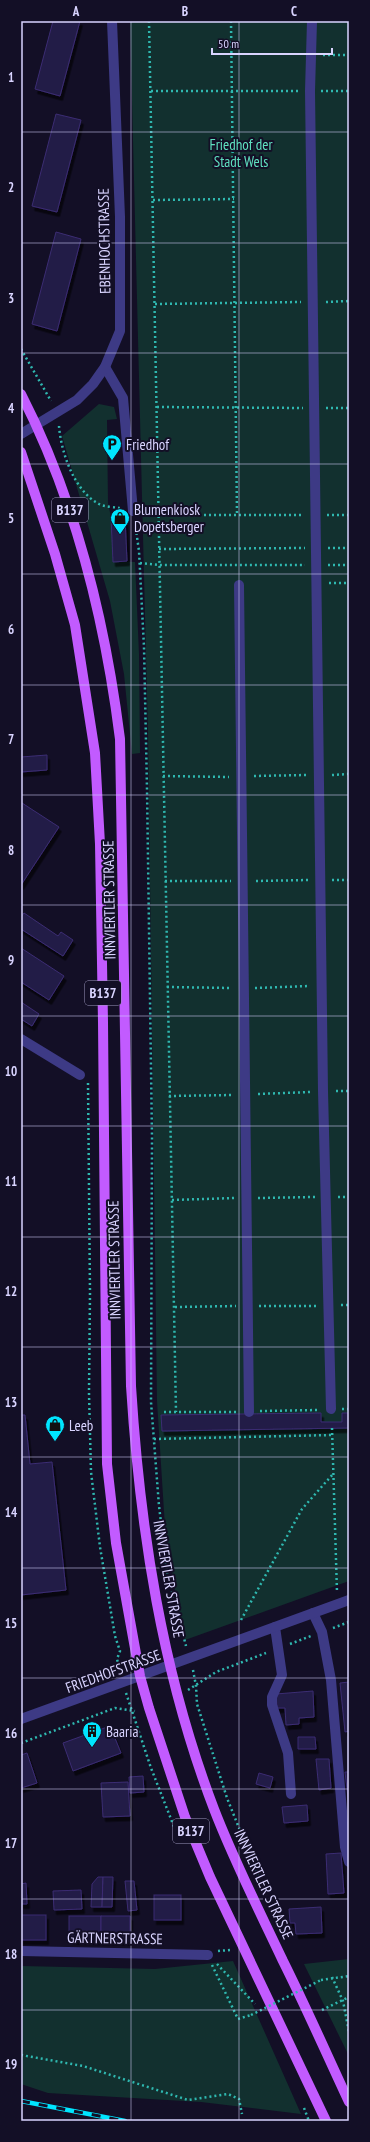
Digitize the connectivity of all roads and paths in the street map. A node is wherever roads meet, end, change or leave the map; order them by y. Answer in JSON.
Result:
{"nodes":[{"id":1,"x":112,"y":21,"type":"edge"},
{"id":2,"x":149,"y":21,"type":"edge"},
{"id":3,"x":231,"y":21,"type":"edge"},
{"id":4,"x":312,"y":21,"type":"edge"},
{"id":5,"x":310,"y":55,"type":"junction"},
{"id":6,"x":349,"y":55,"type":"edge"},
{"id":7,"x":151,"y":91,"type":"junction"},
{"id":8,"x":310,"y":91,"type":"junction"},
{"id":9,"x":349,"y":91,"type":"edge"},
{"id":10,"x":232,"y":92,"type":"junction"},
{"id":11,"x":234,"y":199,"type":"junction"},
{"id":12,"x":153,"y":200,"type":"junction"},
{"id":13,"x":313,"y":302,"type":"junction"},
{"id":14,"x":349,"y":302,"type":"edge"},
{"id":15,"x":235,"y":303,"type":"junction"},
{"id":16,"x":155,"y":304,"type":"junction"},
{"id":17,"x":21,"y":349,"type":"edge"},
{"id":18,"x":105,"y":368,"type":"junction"},
{"id":19,"x":21,"y":394,"type":"edge"},
{"id":20,"x":156,"y":407,"type":"junction"},
{"id":21,"x":236,"y":408,"type":"junction"},
{"id":22,"x":314,"y":408,"type":"junction"},
{"id":23,"x":349,"y":408,"type":"edge"},
{"id":24,"x":58,"y":413,"type":"junction"},
{"id":25,"x":37,"y":425,"type":"junction"},
{"id":26,"x":21,"y":434,"type":"edge"},
{"id":27,"x":21,"y":452,"type":"edge"},
{"id":28,"x":133,"y":511,"type":"junction"},
{"id":29,"x":159,"y":515,"type":"junction"},
{"id":30,"x":237,"y":515,"type":"junction"},
{"id":31,"x":316,"y":515,"type":"junction"},
{"id":32,"x":349,"y":515,"type":"edge"},
{"id":33,"x":316,"y":548,"type":"junction"},
{"id":34,"x":349,"y":548,"type":"edge"},
{"id":35,"x":159,"y":550,"type":"junction"},
{"id":36,"x":140,"y":563,"type":"junction"},
{"id":37,"x":160,"y":565,"type":"junction"},
{"id":38,"x":349,"y":565,"type":"edge"},
{"id":39,"x":316,"y":566,"type":"junction"},
{"id":40,"x":317,"y":583,"type":"junction"},
{"id":41,"x":349,"y":583,"type":"edge"},
{"id":42,"x":239,"y":585,"type":"dead end"},
{"id":43,"x":349,"y":774,"type":"edge"},
{"id":44,"x":319,"y":775,"type":"junction"},
{"id":45,"x":163,"y":776,"type":"junction"},
{"id":46,"x":242,"y":777,"type":"junction"},
{"id":47,"x":21,"y":1039,"type":"edge"},
{"id":48,"x":80,"y":1075,"type":"dead end"},
{"id":49,"x":331,"y":1409,"type":"dead end"},
{"id":50,"x":176,"y":1412,"type":"dead end"},
{"id":51,"x":249,"y":1412,"type":"dead end"},
{"id":52,"x":332,"y":1428,"type":"dead end"},
{"id":53,"x":332,"y":1435,"type":"junction"},
{"id":54,"x":154,"y":1439,"type":"junction"},
{"id":55,"x":333,"y":1474,"type":"junction"},
{"id":56,"x":349,"y":1600,"type":"edge"},
{"id":57,"x":337,"y":1604,"type":"junction"},
{"id":58,"x":313,"y":1613,"type":"junction"},
{"id":59,"x":241,"y":1620,"type":"dead end"},
{"id":60,"x":275,"y":1627,"type":"junction"},
{"id":61,"x":190,"y":1658,"type":"junction"},
{"id":62,"x":171,"y":1666,"type":"junction"},
{"id":63,"x":140,"y":1676,"type":"junction"},
{"id":64,"x":21,"y":1719,"type":"edge"},
{"id":65,"x":291,"y":1794,"type":"dead end"},
{"id":66,"x":349,"y":1862,"type":"edge"},
{"id":67,"x":262,"y":1883,"type":"dead end"},
{"id":68,"x":21,"y":1951,"type":"edge"},
{"id":69,"x":208,"y":1956,"type":"junction"},
{"id":70,"x":349,"y":1976,"type":"edge"},
{"id":71,"x":332,"y":1977,"type":"junction"},
{"id":72,"x":349,"y":1997,"type":"edge"},
{"id":73,"x":343,"y":2001,"type":"junction"},
{"id":74,"x":256,"y":2004,"type":"dead end"},
{"id":75,"x":322,"y":2010,"type":"dead end"},
{"id":76,"x":349,"y":2032,"type":"edge"},
{"id":77,"x":21,"y":2055,"type":"edge"},
{"id":78,"x":349,"y":2102,"type":"edge"},
{"id":79,"x":242,"y":2114,"type":"dead end"},
{"id":80,"x":326,"y":2121,"type":"edge"}],
"edges":[{"from":1,"to":18,"type":"street","name":"EBENHOCHSTRASSE"},
{"from":2,"to":7,"type":"path"},
{"from":3,"to":10,"type":"path"},
{"from":4,"to":5,"type":"street"},
{"from":5,"to":6,"type":"path"},
{"from":5,"to":8,"type":"street"},
{"from":7,"to":10,"type":"path"},
{"from":7,"to":12,"type":"path"},
{"from":8,"to":9,"type":"path"},
{"from":8,"to":10,"type":"path"},
{"from":8,"to":13,"type":"street"},
{"from":10,"to":11,"type":"path"},
{"from":11,"to":12,"type":"path"},
{"from":11,"to":15,"type":"path"},
{"from":12,"to":16,"type":"path"},
{"from":13,"to":14,"type":"path"},
{"from":13,"to":15,"type":"path"},
{"from":13,"to":22,"type":"street"},
{"from":15,"to":16,"type":"path"},
{"from":15,"to":21,"type":"path"},
{"from":16,"to":20,"type":"path"},
{"from":17,"to":24,"type":"path"},
{"from":18,"to":24,"type":"street","name":"EBENHOCHSTRASSE"},
{"from":18,"to":28,"type":"street"},
{"from":19,"to":25,"type":"main road","name":"INNVIERTLER STRASSE","number":"B137"},
{"from":20,"to":21,"type":"path"},
{"from":20,"to":29,"type":"path"},
{"from":21,"to":22,"type":"path"},
{"from":21,"to":30,"type":"path"},
{"from":22,"to":23,"type":"path"},
{"from":22,"to":31,"type":"street"},
{"from":24,"to":25,"type":"street","name":"EBENHOCHSTRASSE"},
{"from":24,"to":28,"type":"path"},
{"from":25,"to":26,"type":"street","name":"EBENHOCHSTRASSE"},
{"from":25,"to":62,"type":"main road","name":"INNVIERTLER STRASSE","number":"B137"},
{"from":27,"to":63,"type":"main road","name":"INNVIERTLER STRASSE","number":"B137"},
{"from":28,"to":36,"type":"path"},
{"from":29,"to":30,"type":"path"},
{"from":29,"to":35,"type":"path"},
{"from":30,"to":31,"type":"path"},
{"from":31,"to":32,"type":"path"},
{"from":31,"to":33,"type":"street"},
{"from":33,"to":34,"type":"path"},
{"from":33,"to":35,"type":"path"},
{"from":33,"to":39,"type":"street"},
{"from":35,"to":37,"type":"path"},
{"from":36,"to":37,"type":"path"},
{"from":36,"to":54,"type":"path"},
{"from":37,"to":39,"type":"path"},
{"from":37,"to":45,"type":"path"},
{"from":38,"to":39,"type":"path"},
{"from":39,"to":40,"type":"street"},
{"from":40,"to":41,"type":"path"},
{"from":40,"to":44,"type":"street"},
{"from":42,"to":46,"type":"street"},
{"from":43,"to":44,"type":"path"},
{"from":44,"to":46,"type":"path"},
{"from":44,"to":49,"type":"street"},
{"from":45,"to":46,"type":"path"},
{"from":45,"to":50,"type":"path"},
{"from":46,"to":51,"type":"street"},
{"from":47,"to":48,"type":"street"},
{"from":52,"to":53,"type":"path"},
{"from":53,"to":54,"type":"path"},
{"from":53,"to":55,"type":"path"},
{"from":54,"to":61,"type":"path"},
{"from":55,"to":57,"type":"path"},
{"from":55,"to":59,"type":"path"},
{"from":56,"to":57,"type":"street","name":"FRIEDHOFSTRASSE"},
{"from":57,"to":58,"type":"street","name":"FRIEDHOFSTRASSE"},
{"from":58,"to":60,"type":"street","name":"FRIEDHOFSTRASSE"},
{"from":58,"to":66,"type":"street"},
{"from":60,"to":61,"type":"street","name":"FRIEDHOFSTRASSE"},
{"from":60,"to":65,"type":"street"},
{"from":61,"to":62,"type":"street","name":"FRIEDHOFSTRASSE"},
{"from":61,"to":67,"type":"path"},
{"from":62,"to":63,"type":"street","name":"FRIEDHOFSTRASSE"},
{"from":62,"to":78,"type":"main road","name":"INNVIERTLER STRASSE","number":"B137"},
{"from":63,"to":64,"type":"street","name":"FRIEDHOFSTRASSE"},
{"from":63,"to":80,"type":"main road","name":"INNVIERTLER STRASSE","number":"B137"},
{"from":68,"to":69,"type":"street","name":"GÄRTNERSTRASSE"},
{"from":69,"to":71,"type":"path","bridge":true},
{"from":69,"to":74,"type":"path"},
{"from":70,"to":71,"type":"path"},
{"from":71,"to":73,"type":"path"},
{"from":72,"to":73,"type":"path"},
{"from":73,"to":75,"type":"path"},
{"from":73,"to":76,"type":"path"},
{"from":77,"to":79,"type":"path"}]}
